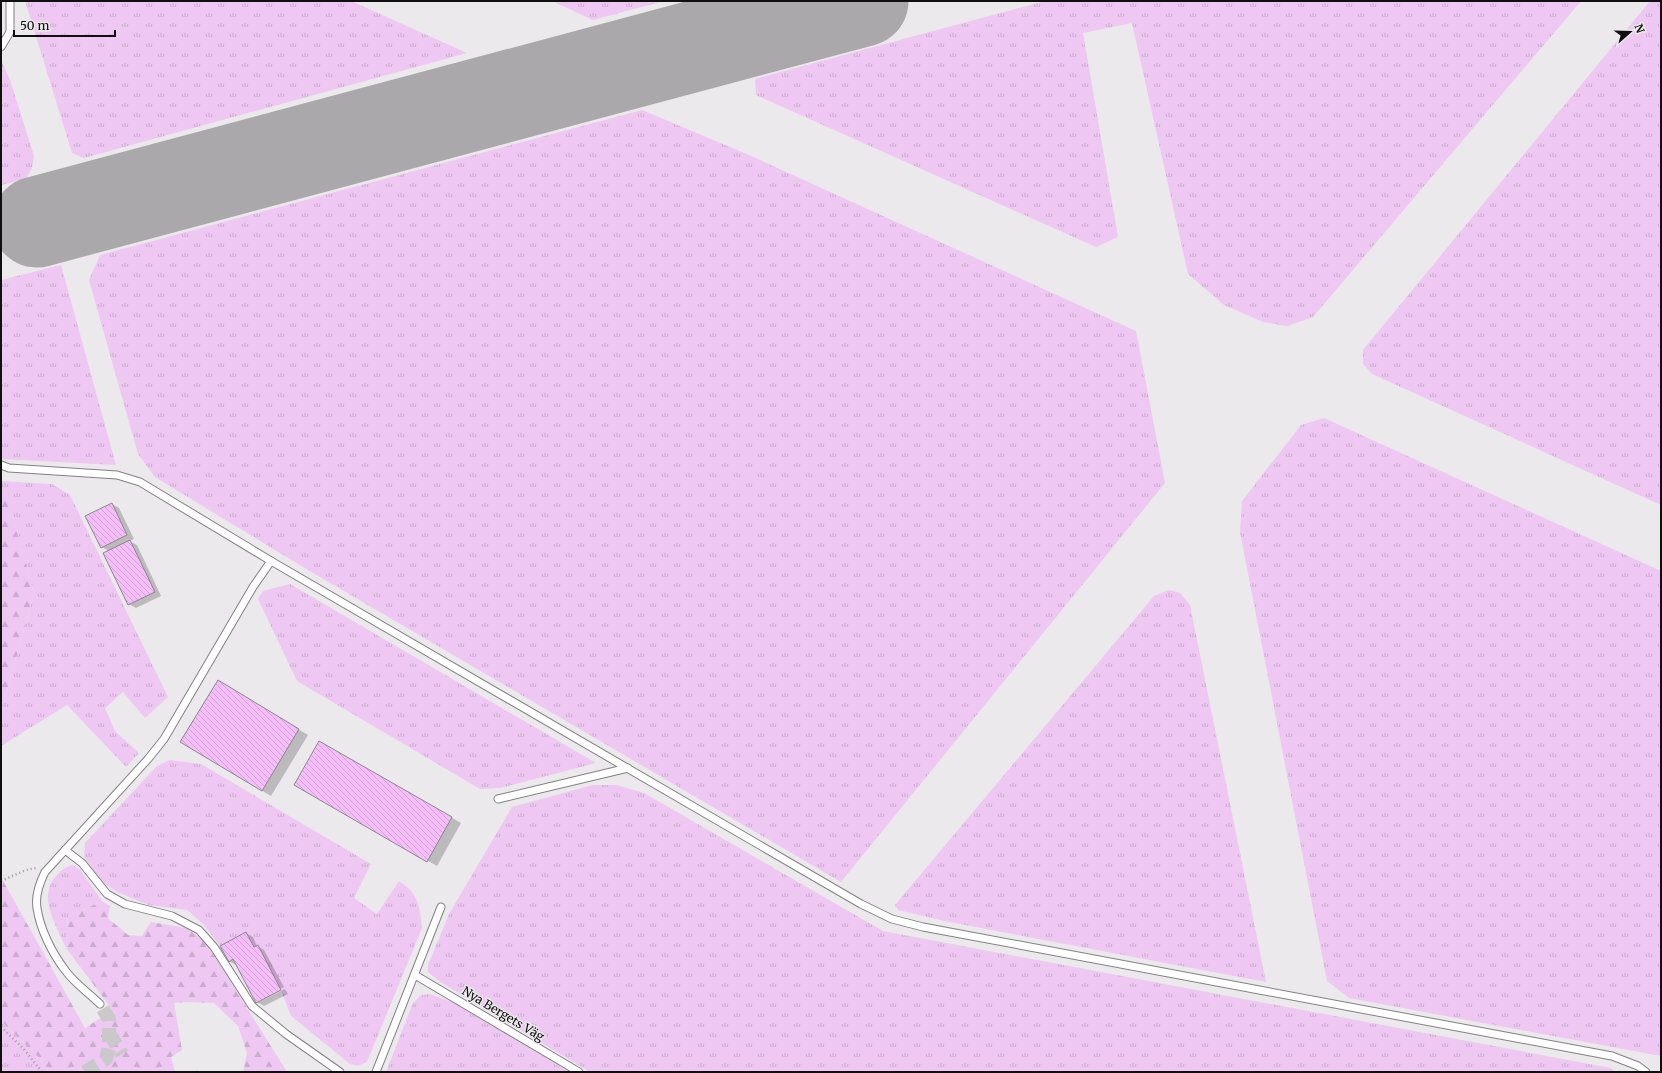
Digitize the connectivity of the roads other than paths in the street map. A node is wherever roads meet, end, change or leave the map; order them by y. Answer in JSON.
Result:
{"nodes":[{"id":1,"x":10,"y":1,"type":"edge"},
{"id":2,"x":1,"y":47,"type":"edge"},
{"id":3,"x":1,"y":465,"type":"edge"},
{"id":4,"x":271,"y":561,"type":"junction"},
{"id":5,"x":628,"y":768,"type":"junction"},
{"id":6,"x":498,"y":799,"type":"dead end"},
{"id":7,"x":65,"y":850,"type":"junction"},
{"id":8,"x":441,"y":907,"type":"dead end"},
{"id":9,"x":415,"y":975,"type":"junction"},
{"id":10,"x":100,"y":1004,"type":"tunnel mouth"},
{"id":11,"x":340,"y":1072,"type":"edge"},
{"id":12,"x":376,"y":1072,"type":"edge"},
{"id":13,"x":579,"y":1072,"type":"edge"},
{"id":14,"x":1646,"y":1072,"type":"edge"}],
"edges":[{"from":1,"to":2,"type":"lane"},
{"from":3,"to":4,"type":"lane"},
{"from":4,"to":5,"type":"lane"},
{"from":4,"to":7,"type":"lane"},
{"from":5,"to":6,"type":"lane"},
{"from":5,"to":14,"type":"lane"},
{"from":7,"to":10,"type":"lane"},
{"from":7,"to":11,"type":"lane"},
{"from":8,"to":9,"type":"lane"},
{"from":9,"to":12,"type":"lane"},
{"from":9,"to":13,"type":"lane","name":"Nya Bergets Väg"}]}
